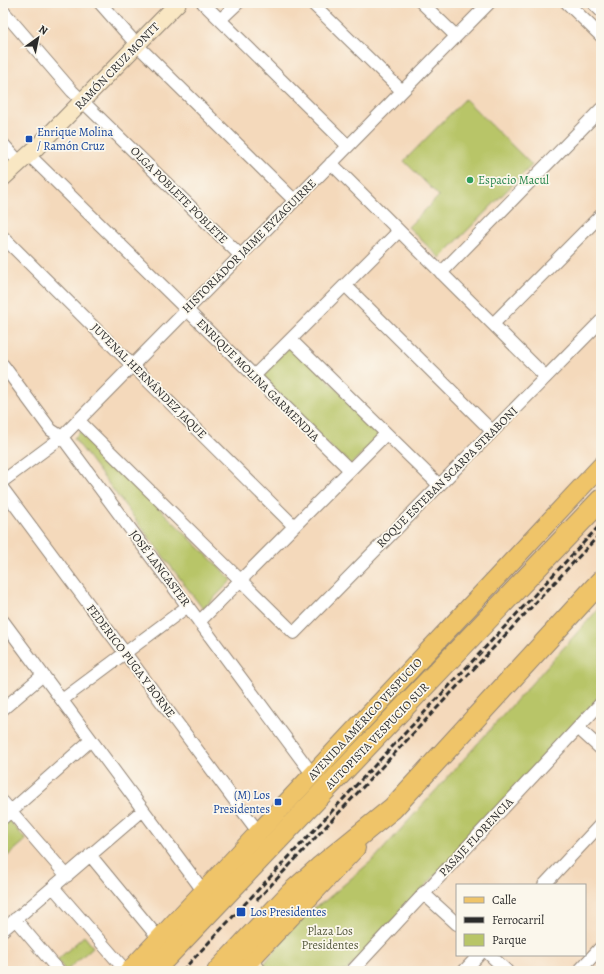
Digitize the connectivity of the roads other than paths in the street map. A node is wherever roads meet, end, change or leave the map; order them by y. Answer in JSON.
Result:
{"nodes":[{"id":1,"x":100,"y":3,"type":"edge"},
{"id":2,"x":178,"y":3,"type":"edge"},
{"id":3,"x":203,"y":3,"type":"edge"},
{"id":4,"x":238,"y":3,"type":"edge"},
{"id":5,"x":312,"y":3,"type":"edge"},
{"id":6,"x":422,"y":3,"type":"edge"},
{"id":7,"x":489,"y":3,"type":"edge"},
{"id":8,"x":567,"y":3,"type":"edge"},
{"id":9,"x":593,"y":3,"type":"edge"},
{"id":10,"x":3,"y":11,"type":"edge"},
{"id":11,"x":601,"y":11,"type":"edge"},
{"id":12,"x":220,"y":20,"type":"junction"},
{"id":13,"x":456,"y":36,"type":"junction"},
{"id":14,"x":601,"y":36,"type":"edge"},
{"id":15,"x":137,"y":45,"type":"junction"},
{"id":16,"x":402,"y":91,"type":"junction"},
{"id":17,"x":83,"y":100,"type":"junction"},
{"id":18,"x":601,"y":109,"type":"edge"},
{"id":19,"x":3,"y":144,"type":"edge"},
{"id":20,"x":348,"y":146,"type":"junction"},
{"id":21,"x":25,"y":159,"type":"junction"},
{"id":22,"x":331,"y":163,"type":"junction"},
{"id":23,"x":3,"y":178,"type":"edge"},
{"id":24,"x":294,"y":200,"type":"junction"},
{"id":25,"x":601,"y":215,"type":"edge"},
{"id":26,"x":399,"y":231,"type":"junction"},
{"id":27,"x":3,"y":236,"type":"edge"},
{"id":28,"x":240,"y":255,"type":"junction"},
{"id":29,"x":441,"y":273,"type":"junction"},
{"id":30,"x":345,"y":285,"type":"junction"},
{"id":31,"x":186,"y":310,"type":"junction"},
{"id":32,"x":601,"y":321,"type":"edge"},
{"id":33,"x":493,"y":324,"type":"junction"},
{"id":34,"x":291,"y":340,"type":"junction"},
{"id":35,"x":3,"y":365,"type":"edge"},
{"id":36,"x":132,"y":365,"type":"junction"},
{"id":37,"x":254,"y":376,"type":"junction"},
{"id":38,"x":546,"y":377,"type":"junction"},
{"id":39,"x":78,"y":420,"type":"junction"},
{"id":40,"x":492,"y":431,"type":"junction"},
{"id":41,"x":386,"y":434,"type":"junction"},
{"id":42,"x":62,"y":437,"type":"junction"},
{"id":43,"x":601,"y":466,"type":"edge"},
{"id":44,"x":350,"y":470,"type":"junction"},
{"id":45,"x":3,"y":481,"type":"edge"},
{"id":46,"x":439,"y":485,"type":"junction"},
{"id":47,"x":3,"y":489,"type":"edge"},
{"id":48,"x":601,"y":489,"type":"edge"},
{"id":49,"x":601,"y":500,"type":"edge"},
{"id":50,"x":294,"y":526,"type":"junction"},
{"id":51,"x":571,"y":533,"type":"junction"},
{"id":52,"x":240,"y":580,"type":"junction"},
{"id":53,"x":601,"y":581,"type":"edge"},
{"id":54,"x":188,"y":606,"type":"junction"},
{"id":55,"x":3,"y":621,"type":"edge"},
{"id":56,"x":199,"y":622,"type":"junction"},
{"id":57,"x":125,"y":653,"type":"junction"},
{"id":58,"x":43,"y":675,"type":"junction"},
{"id":59,"x":62,"y":700,"type":"junction"},
{"id":60,"x":601,"y":703,"type":"edge"},
{"id":61,"x":3,"y":709,"type":"edge"},
{"id":62,"x":578,"y":728,"type":"junction"},
{"id":63,"x":91,"y":740,"type":"junction"},
{"id":64,"x":601,"y":749,"type":"edge"},
{"id":65,"x":314,"y":775,"type":"junction"},
{"id":66,"x":393,"y":808,"type":"junction"},
{"id":67,"x":6,"y":810,"type":"edge"},
{"id":68,"x":143,"y":810,"type":"junction"},
{"id":69,"x":601,"y":824,"type":"edge"},
{"id":70,"x":259,"y":833,"type":"junction"},
{"id":71,"x":90,"y":855,"type":"junction"},
{"id":72,"x":66,"y":876,"type":"junction"},
{"id":73,"x":545,"y":884,"type":"edge"},
{"id":74,"x":53,"y":887,"type":"junction"},
{"id":75,"x":204,"y":892,"type":"junction"},
{"id":76,"x":423,"y":893,"type":"junction"},
{"id":77,"x":15,"y":919,"type":"junction"},
{"id":78,"x":456,"y":923,"type":"edge"},
{"id":79,"x":3,"y":930,"type":"edge"},
{"id":80,"x":160,"y":940,"type":"junction"},
{"id":81,"x":601,"y":947,"type":"edge"},
{"id":82,"x":478,"y":956,"type":"edge"},
{"id":83,"x":491,"y":956,"type":"edge"},
{"id":84,"x":250,"y":967,"type":"edge"},
{"id":85,"x":59,"y":971,"type":"edge"},
{"id":86,"x":126,"y":971,"type":"edge"},
{"id":87,"x":129,"y":971,"type":"edge"},
{"id":88,"x":153,"y":971,"type":"edge"},
{"id":89,"x":218,"y":971,"type":"edge"},
{"id":90,"x":352,"y":971,"type":"edge"},
{"id":91,"x":464,"y":971,"type":"edge"},
{"id":92,"x":507,"y":971,"type":"edge"},
{"id":93,"x":579,"y":971,"type":"edge"}],
"edges":[{"from":1,"to":15,"type":"street"},
{"from":2,"to":15,"type":"street","name":"RAMÓN CRUZ MONTT"},
{"from":3,"to":12,"type":"street"},
{"from":4,"to":12,"type":"street"},
{"from":5,"to":16,"type":"street"},
{"from":6,"to":13,"type":"street"},
{"from":7,"to":13,"type":"street","name":"HISTORIADOR JAIME EYZAGUIRRE"},
{"from":8,"to":14,"type":"street"},
{"from":9,"to":11,"type":"street"},
{"from":10,"to":17,"type":"street","name":"OLGA POBLETE POBLETE"},
{"from":12,"to":20,"type":"street"},
{"from":13,"to":16,"type":"street","name":"HISTORIADOR JAIME EYZAGUIRRE"},
{"from":15,"to":17,"type":"street","name":"RAMÓN CRUZ MONTT"},
{"from":15,"to":24,"type":"street"},
{"from":16,"to":20,"type":"street","name":"HISTORIADOR JAIME EYZAGUIRRE"},
{"from":17,"to":21,"type":"street","name":"RAMÓN CRUZ MONTT"},
{"from":17,"to":28,"type":"street","name":"OLGA POBLETE POBLETE"},
{"from":18,"to":29,"type":"street"},
{"from":19,"to":21,"type":"street","name":"ENRIQUE MOLINA GARMENDIA"},
{"from":20,"to":22,"type":"street","name":"HISTORIADOR JAIME EYZAGUIRRE"},
{"from":21,"to":23,"type":"street","name":"RAMÓN CRUZ MONTT"},
{"from":21,"to":31,"type":"street","name":"ENRIQUE MOLINA GARMENDIA"},
{"from":22,"to":24,"type":"street","name":"HISTORIADOR JAIME EYZAGUIRRE"},
{"from":22,"to":26,"type":"street"},
{"from":24,"to":28,"type":"street","name":"HISTORIADOR JAIME EYZAGUIRRE"},
{"from":25,"to":33,"type":"street"},
{"from":26,"to":29,"type":"street"},
{"from":26,"to":30,"type":"street"},
{"from":27,"to":36,"type":"street","name":"JUVENAL HERNÁNDEZ JAQUE"},
{"from":28,"to":31,"type":"street","name":"HISTORIADOR JAIME EYZAGUIRRE"},
{"from":29,"to":33,"type":"street"},
{"from":30,"to":34,"type":"street"},
{"from":30,"to":40,"type":"street"},
{"from":31,"to":36,"type":"street","name":"HISTORIADOR JAIME EYZAGUIRRE"},
{"from":31,"to":37,"type":"street","name":"ENRIQUE MOLINA GARMENDIA"},
{"from":32,"to":38,"type":"street","name":"ROQUE ESTEBAN SCARPA STRABONI"},
{"from":33,"to":38,"type":"street"},
{"from":34,"to":37,"type":"street"},
{"from":34,"to":41,"type":"street"},
{"from":35,"to":42,"type":"street","name":"JOSÉ LANCASTER"},
{"from":36,"to":39,"type":"street","name":"HISTORIADOR JAIME EYZAGUIRRE"},
{"from":36,"to":50,"type":"street","name":"JUVENAL HERNÁNDEZ JAQUE"},
{"from":37,"to":44,"type":"street","name":"ENRIQUE MOLINA GARMENDIA"},
{"from":38,"to":40,"type":"street","name":"ROQUE ESTEBAN SCARPA STRABONI"},
{"from":39,"to":42,"type":"street","name":"HISTORIADOR JAIME EYZAGUIRRE"},
{"from":39,"to":52,"type":"street"},
{"from":40,"to":46,"type":"street","name":"ROQUE ESTEBAN SCARPA STRABONI"},
{"from":41,"to":44,"type":"street"},
{"from":41,"to":46,"type":"street"},
{"from":42,"to":45,"type":"street","name":"HISTORIADOR JAIME EYZAGUIRRE"},
{"from":42,"to":54,"type":"street","name":"JOSÉ LANCASTER"},
{"from":43,"to":65,"type":"main road","name":"AVENIDA AMÉRICO VESPUCIO"},
{"from":44,"to":50,"type":"street"},
{"from":46,"to":52,"type":"street","name":"ROQUE ESTEBAN SCARPA STRABONI"},
{"from":47,"to":57,"type":"street","name":"FEDERICO PUGA Y BORNE"},
{"from":48,"to":51,"type":"highway"},
{"from":49,"to":51,"type":"highway","name":"AUTOPISTA VESPUCIO SUR"},
{"from":50,"to":52,"type":"street"},
{"from":51,"to":88,"type":"highway","name":"AUTOPISTA VESPUCIO SUR"},
{"from":52,"to":56,"type":"street"},
{"from":53,"to":66,"type":"highway"},
{"from":54,"to":56,"type":"street","name":"JOSÉ LANCASTER"},
{"from":54,"to":57,"type":"street"},
{"from":55,"to":58,"type":"street"},
{"from":56,"to":65,"type":"street","name":"JOSÉ LANCASTER"},
{"from":57,"to":59,"type":"street"},
{"from":57,"to":70,"type":"street","name":"FEDERICO PUGA Y BORNE"},
{"from":58,"to":59,"type":"street"},
{"from":58,"to":61,"type":"street"},
{"from":59,"to":63,"type":"street"},
{"from":60,"to":62,"type":"street","name":"PASAJE FLORENCIA"},
{"from":62,"to":64,"type":"street"},
{"from":62,"to":76,"type":"street","name":"PASAJE FLORENCIA"},
{"from":63,"to":67,"type":"street"},
{"from":63,"to":68,"type":"street"},
{"from":65,"to":70,"type":"main road","name":"AVENIDA AMÉRICO VESPUCIO"},
{"from":66,"to":84,"type":"main road"},
{"from":66,"to":89,"type":"highway"},
{"from":67,"to":72,"type":"street"},
{"from":68,"to":71,"type":"street"},
{"from":68,"to":75,"type":"street"},
{"from":69,"to":73,"type":"street"},
{"from":70,"to":75,"type":"main road","name":"AVENIDA AMÉRICO VESPUCIO"},
{"from":71,"to":72,"type":"street"},
{"from":71,"to":80,"type":"street"},
{"from":72,"to":74,"type":"street"},
{"from":74,"to":77,"type":"street"},
{"from":74,"to":86,"type":"street"},
{"from":75,"to":80,"type":"main road","name":"AVENIDA AMÉRICO VESPUCIO"},
{"from":76,"to":78,"type":"street"},
{"from":76,"to":90,"type":"street","name":"PASAJE FLORENCIA"},
{"from":77,"to":79,"type":"street"},
{"from":77,"to":85,"type":"street"},
{"from":80,"to":87,"type":"main road","name":"AVENIDA AMÉRICO VESPUCIO"},
{"from":81,"to":93,"type":"street"},
{"from":82,"to":91,"type":"street"},
{"from":83,"to":92,"type":"street"}]}
